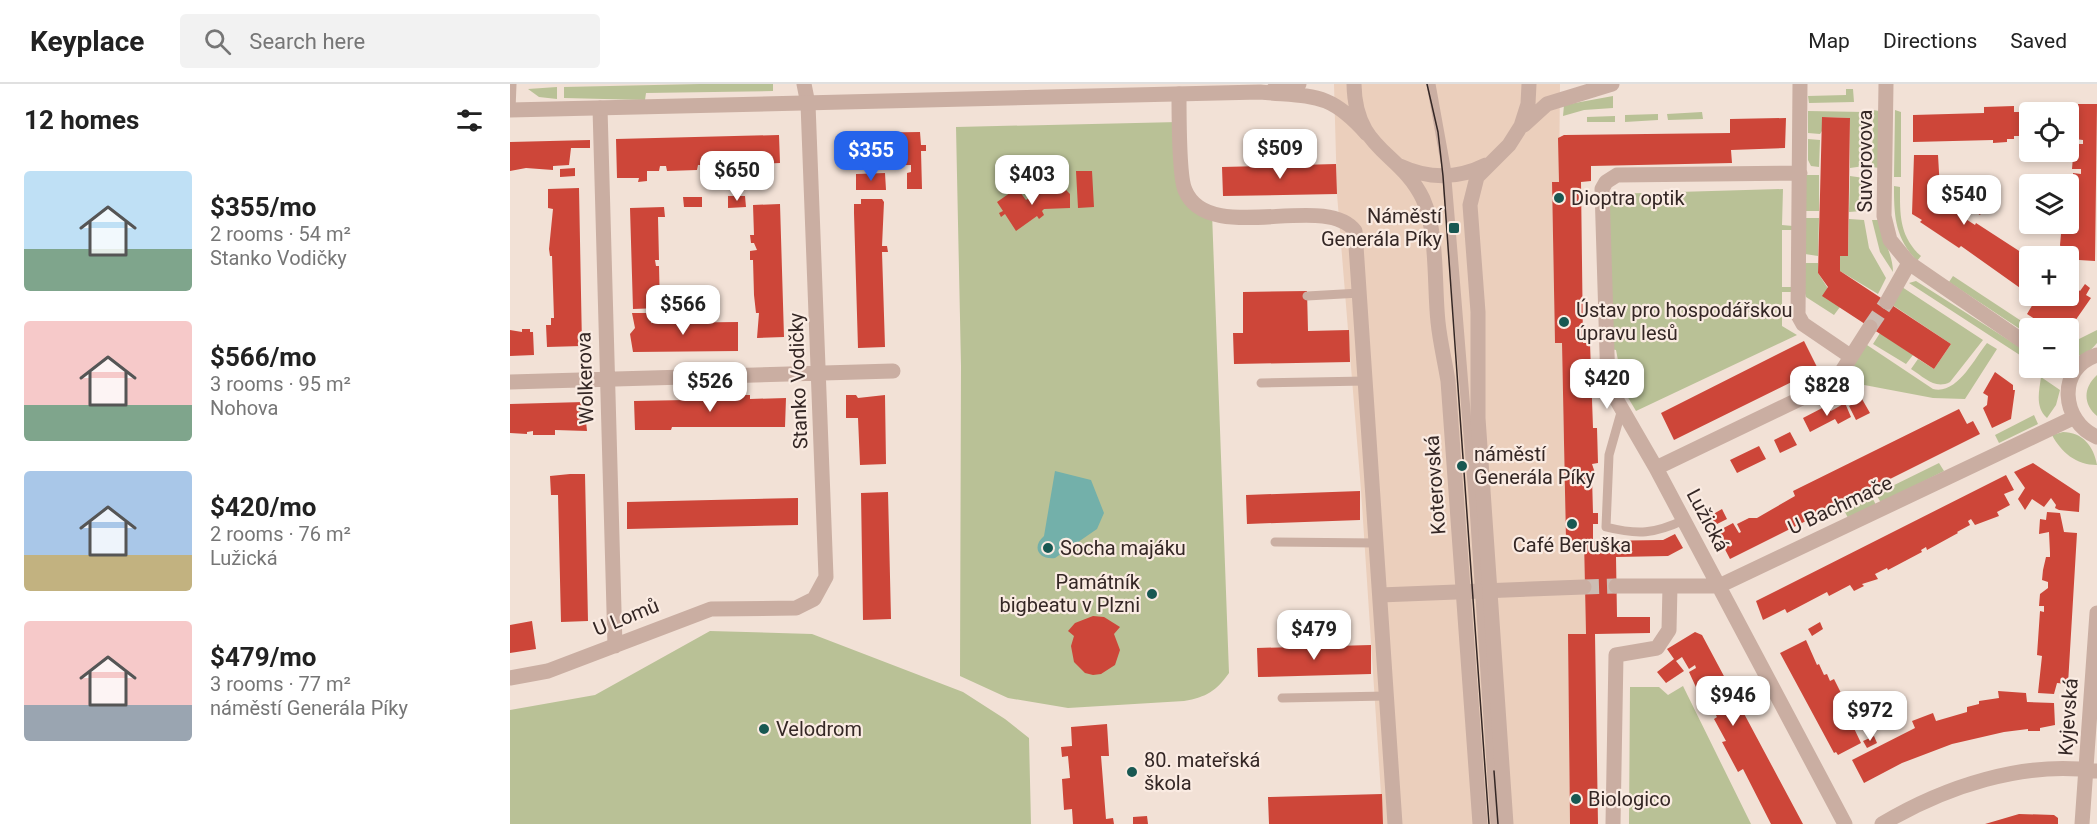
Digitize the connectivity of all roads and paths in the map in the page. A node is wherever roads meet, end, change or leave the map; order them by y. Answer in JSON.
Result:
{"nodes":[{"id":1,"x":512,"y":84,"type":"edge"},
{"id":2,"x":804,"y":84,"type":"edge"},
{"id":3,"x":1299,"y":84,"type":"edge"},
{"id":4,"x":1354,"y":84,"type":"edge"},
{"id":5,"x":1431,"y":84,"type":"edge"},
{"id":6,"x":1529,"y":84,"type":"edge"},
{"id":7,"x":1612,"y":84,"type":"edge"},
{"id":8,"x":1800,"y":84,"type":"edge"},
{"id":9,"x":1886,"y":84,"type":"edge"},
{"id":10,"x":1179,"y":89,"type":"edge"},
{"id":11,"x":1095,"y":90,"type":"edge"},
{"id":12,"x":1260,"y":92,"type":"junction"},
{"id":13,"x":808,"y":104,"type":"junction"},
{"id":14,"x":600,"y":108,"type":"junction"},
{"id":15,"x":511,"y":110,"type":"edge"},
{"id":16,"x":1366,"y":134,"type":"junction"},
{"id":17,"x":1515,"y":137,"type":"junction"},
{"id":18,"x":1387,"y":158,"type":"junction"},
{"id":19,"x":1494,"y":159,"type":"junction"},
{"id":20,"x":1800,"y":173,"type":"junction"},
{"id":21,"x":1447,"y":176,"type":"junction"},
{"id":22,"x":1909,"y":263,"type":"junction"},
{"id":23,"x":1360,"y":293,"type":"junction"},
{"id":24,"x":1307,"y":296,"type":"dead end"},
{"id":25,"x":1887,"y":302,"type":"tunnel mouth"},
{"id":26,"x":1870,"y":327,"type":"tunnel mouth"},
{"id":27,"x":2019,"y":338,"type":"edge"},
{"id":28,"x":2097,"y":355,"type":"edge"},
{"id":29,"x":1850,"y":356,"type":"junction"},
{"id":30,"x":2079,"y":365,"type":"edge"},
{"id":31,"x":893,"y":371,"type":"dead end"},
{"id":32,"x":819,"y":374,"type":"junction"},
{"id":33,"x":2066,"y":378,"type":"edge"},
{"id":34,"x":606,"y":379,"type":"junction"},
{"id":35,"x":1366,"y":381,"type":"junction"},
{"id":36,"x":510,"y":382,"type":"edge"},
{"id":37,"x":1261,"y":383,"type":"dead end"},
{"id":38,"x":1622,"y":409,"type":"junction"},
{"id":39,"x":2073,"y":418,"type":"junction"},
{"id":40,"x":2097,"y":437,"type":"edge"},
{"id":41,"x":1656,"y":468,"type":"junction"},
{"id":42,"x":1684,"y":520,"type":"junction"},
{"id":43,"x":1275,"y":542,"type":"dead end"},
{"id":44,"x":1376,"y":543,"type":"junction"},
{"id":45,"x":1616,"y":586,"type":"tunnel mouth"},
{"id":46,"x":1670,"y":586,"type":"junction"},
{"id":47,"x":1719,"y":586,"type":"junction"},
{"id":48,"x":1584,"y":587,"type":"tunnel mouth"},
{"id":49,"x":1485,"y":591,"type":"junction"},
{"id":50,"x":1463,"y":592,"type":"junction"},
{"id":51,"x":1380,"y":595,"type":"junction"},
{"id":52,"x":760,"y":607,"type":"joint"},
{"id":53,"x":2097,"y":613,"type":"edge"},
{"id":54,"x":615,"y":646,"type":"junction"},
{"id":55,"x":510,"y":678,"type":"edge"},
{"id":56,"x":1387,"y":696,"type":"junction"},
{"id":57,"x":1282,"y":698,"type":"dead end"},
{"id":58,"x":2091,"y":770,"type":"edge"},
{"id":59,"x":1395,"y":824,"type":"edge"},
{"id":60,"x":1480,"y":824,"type":"edge"},
{"id":61,"x":1495,"y":824,"type":"edge"},
{"id":62,"x":1506,"y":824,"type":"edge"},
{"id":63,"x":1612,"y":824,"type":"edge"},
{"id":64,"x":1845,"y":824,"type":"edge"},
{"id":65,"x":1882,"y":824,"type":"edge"},
{"id":66,"x":2082,"y":824,"type":"edge"}],
"edges":[{"from":1,"to":15,"type":"lane"},
{"from":2,"to":13,"type":"street","name":"Stanko Vodičky"},
{"from":3,"to":12,"type":"street"},
{"from":4,"to":16,"type":"street","name":"Koterovská"},
{"from":5,"to":21,"type":"lane","name":"Koterovská"},
{"from":6,"to":17,"type":"street","name":"Koterovská"},
{"from":7,"to":17,"type":"street"},
{"from":8,"to":20,"type":"street"},
{"from":9,"to":22,"type":"street","name":"Suvorovova"},
{"from":10,"to":11,"type":"street"},
{"from":10,"to":12,"type":"street"},
{"from":10,"to":23,"type":"street"},
{"from":11,"to":13,"type":"street"},
{"from":12,"to":16,"type":"street"},
{"from":13,"to":14,"type":"street"},
{"from":13,"to":32,"type":"street","name":"Stanko Vodičky"},
{"from":14,"to":15,"type":"street"},
{"from":14,"to":34,"type":"street","name":"Wolkerova"},
{"from":16,"to":18,"type":"street","name":"Koterovská"},
{"from":17,"to":19,"type":"street","name":"Koterovská"},
{"from":18,"to":21,"type":"street","name":"Koterovská"},
{"from":18,"to":50,"type":"street","name":"Koterovská"},
{"from":19,"to":21,"type":"street","name":"Koterovská"},
{"from":19,"to":49,"type":"street","name":"Koterovská"},
{"from":20,"to":29,"type":"street"},
{"from":20,"to":38,"type":"street","name":"Lužická"},
{"from":21,"to":49,"type":"lane","name":"Koterovská"},
{"from":22,"to":25,"type":"street"},
{"from":22,"to":27,"type":"street","name":"Suvorovova"},
{"from":23,"to":24,"type":"lane"},
{"from":23,"to":35,"type":"street"},
{"from":26,"to":29,"type":"street"},
{"from":28,"to":30,"type":"street"},
{"from":29,"to":41,"type":"street"},
{"from":31,"to":32,"type":"street"},
{"from":32,"to":34,"type":"street"},
{"from":32,"to":52,"type":"street","name":"Stanko Vodičky"},
{"from":33,"to":39,"type":"street"},
{"from":34,"to":36,"type":"street"},
{"from":34,"to":54,"type":"street","name":"Wolkerova"},
{"from":35,"to":37,"type":"lane"},
{"from":35,"to":44,"type":"street"},
{"from":38,"to":41,"type":"street","name":"Lužická"},
{"from":38,"to":42,"type":"lane"},
{"from":39,"to":40,"type":"street"},
{"from":39,"to":47,"type":"street","name":"U Bachmače"},
{"from":41,"to":42,"type":"street","name":"Lužická"},
{"from":42,"to":47,"type":"street","name":"Lužická"},
{"from":43,"to":44,"type":"lane"},
{"from":44,"to":51,"type":"street"},
{"from":45,"to":46,"type":"street","name":"U Bachmače"},
{"from":46,"to":47,"type":"street","name":"U Bachmače"},
{"from":46,"to":63,"type":"street"},
{"from":47,"to":64,"type":"street","name":"Lužická"},
{"from":48,"to":49,"type":"street"},
{"from":49,"to":50,"type":"street"},
{"from":49,"to":61,"type":"lane","name":"Koterovská"},
{"from":49,"to":62,"type":"street","name":"Koterovská"},
{"from":50,"to":51,"type":"street"},
{"from":50,"to":60,"type":"street","name":"Koterovská"},
{"from":51,"to":56,"type":"street"},
{"from":52,"to":54,"type":"street","name":"U Lomů"},
{"from":53,"to":58,"type":"street","name":"Kyjevská"},
{"from":54,"to":55,"type":"street","name":"U Lomů"},
{"from":56,"to":57,"type":"lane"},
{"from":56,"to":59,"type":"street"},
{"from":58,"to":65,"type":"street"},
{"from":58,"to":66,"type":"street","name":"Kyjevská"}]}
